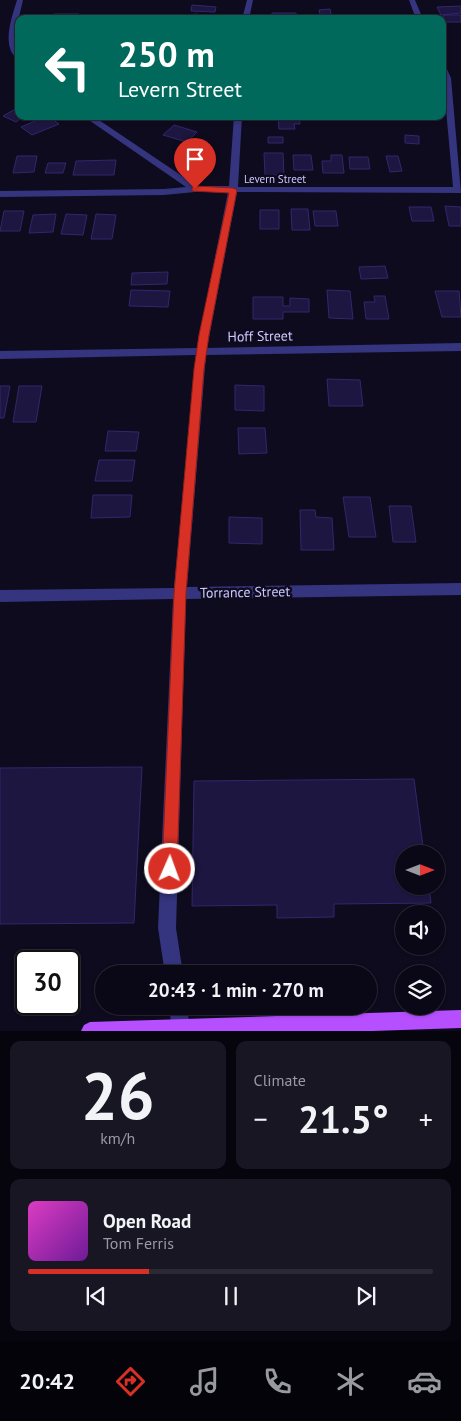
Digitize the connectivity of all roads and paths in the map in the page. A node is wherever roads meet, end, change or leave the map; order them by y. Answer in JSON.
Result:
{"nodes":[{"id":1,"x":20,"y":0,"type":"edge"},
{"id":2,"x":250,"y":0,"type":"edge"},
{"id":3,"x":412,"y":0,"type":"edge"},
{"id":4,"x":16,"y":15,"type":"edge"},
{"id":5,"x":246,"y":15,"type":"edge"},
{"id":6,"x":418,"y":15,"type":"edge"},
{"id":7,"x":15,"y":17,"type":"edge"},
{"id":8,"x":15,"y":55,"type":"edge"},
{"id":9,"x":446,"y":74,"type":"edge"},
{"id":10,"x":93,"y":120,"type":"edge"},
{"id":11,"x":238,"y":120,"type":"edge"},
{"id":12,"x":195,"y":189,"type":"junction"},
{"id":13,"x":233,"y":190,"type":"junction"},
{"id":14,"x":459,"y":190,"type":"edge"},
{"id":15,"x":0,"y":194,"type":"edge"},
{"id":16,"x":461,"y":348,"type":"edge"},
{"id":17,"x":201,"y":352,"type":"junction"},
{"id":18,"x":0,"y":355,"type":"edge"},
{"id":19,"x":461,"y":589,"type":"edge"},
{"id":20,"x":180,"y":593,"type":"junction"},
{"id":21,"x":0,"y":596,"type":"edge"},
{"id":22,"x":173,"y":965,"type":"edge"},
{"id":23,"x":179,"y":1015,"type":"edge"},
{"id":24,"x":461,"y":1019,"type":"edge"},
{"id":25,"x":181,"y":1030,"type":"edge"},
{"id":26,"x":90,"y":1031,"type":"edge"}],
"edges":[{"from":1,"to":4,"type":"street"},
{"from":2,"to":5,"type":"street"},
{"from":3,"to":6,"type":"street"},
{"from":7,"to":8,"type":"street"},
{"from":9,"to":14,"type":"street"},
{"from":10,"to":12,"type":"street"},
{"from":11,"to":13,"type":"street"},
{"from":12,"to":13,"type":"street","name":"Levern Street"},
{"from":12,"to":15,"type":"street","name":"Levern Street"},
{"from":13,"to":14,"type":"street","name":"Levern Street"},
{"from":13,"to":17,"type":"street"},
{"from":16,"to":17,"type":"street","name":"Hoff Street"},
{"from":17,"to":18,"type":"street","name":"Hoff Street"},
{"from":17,"to":20,"type":"street"},
{"from":19,"to":20,"type":"street","name":"Torrance Street"},
{"from":20,"to":21,"type":"street","name":"Torrance Street"},
{"from":20,"to":22,"type":"street"},
{"from":23,"to":25,"type":"street"},
{"from":24,"to":25,"type":"main road"},
{"from":25,"to":26,"type":"main road"}]}
